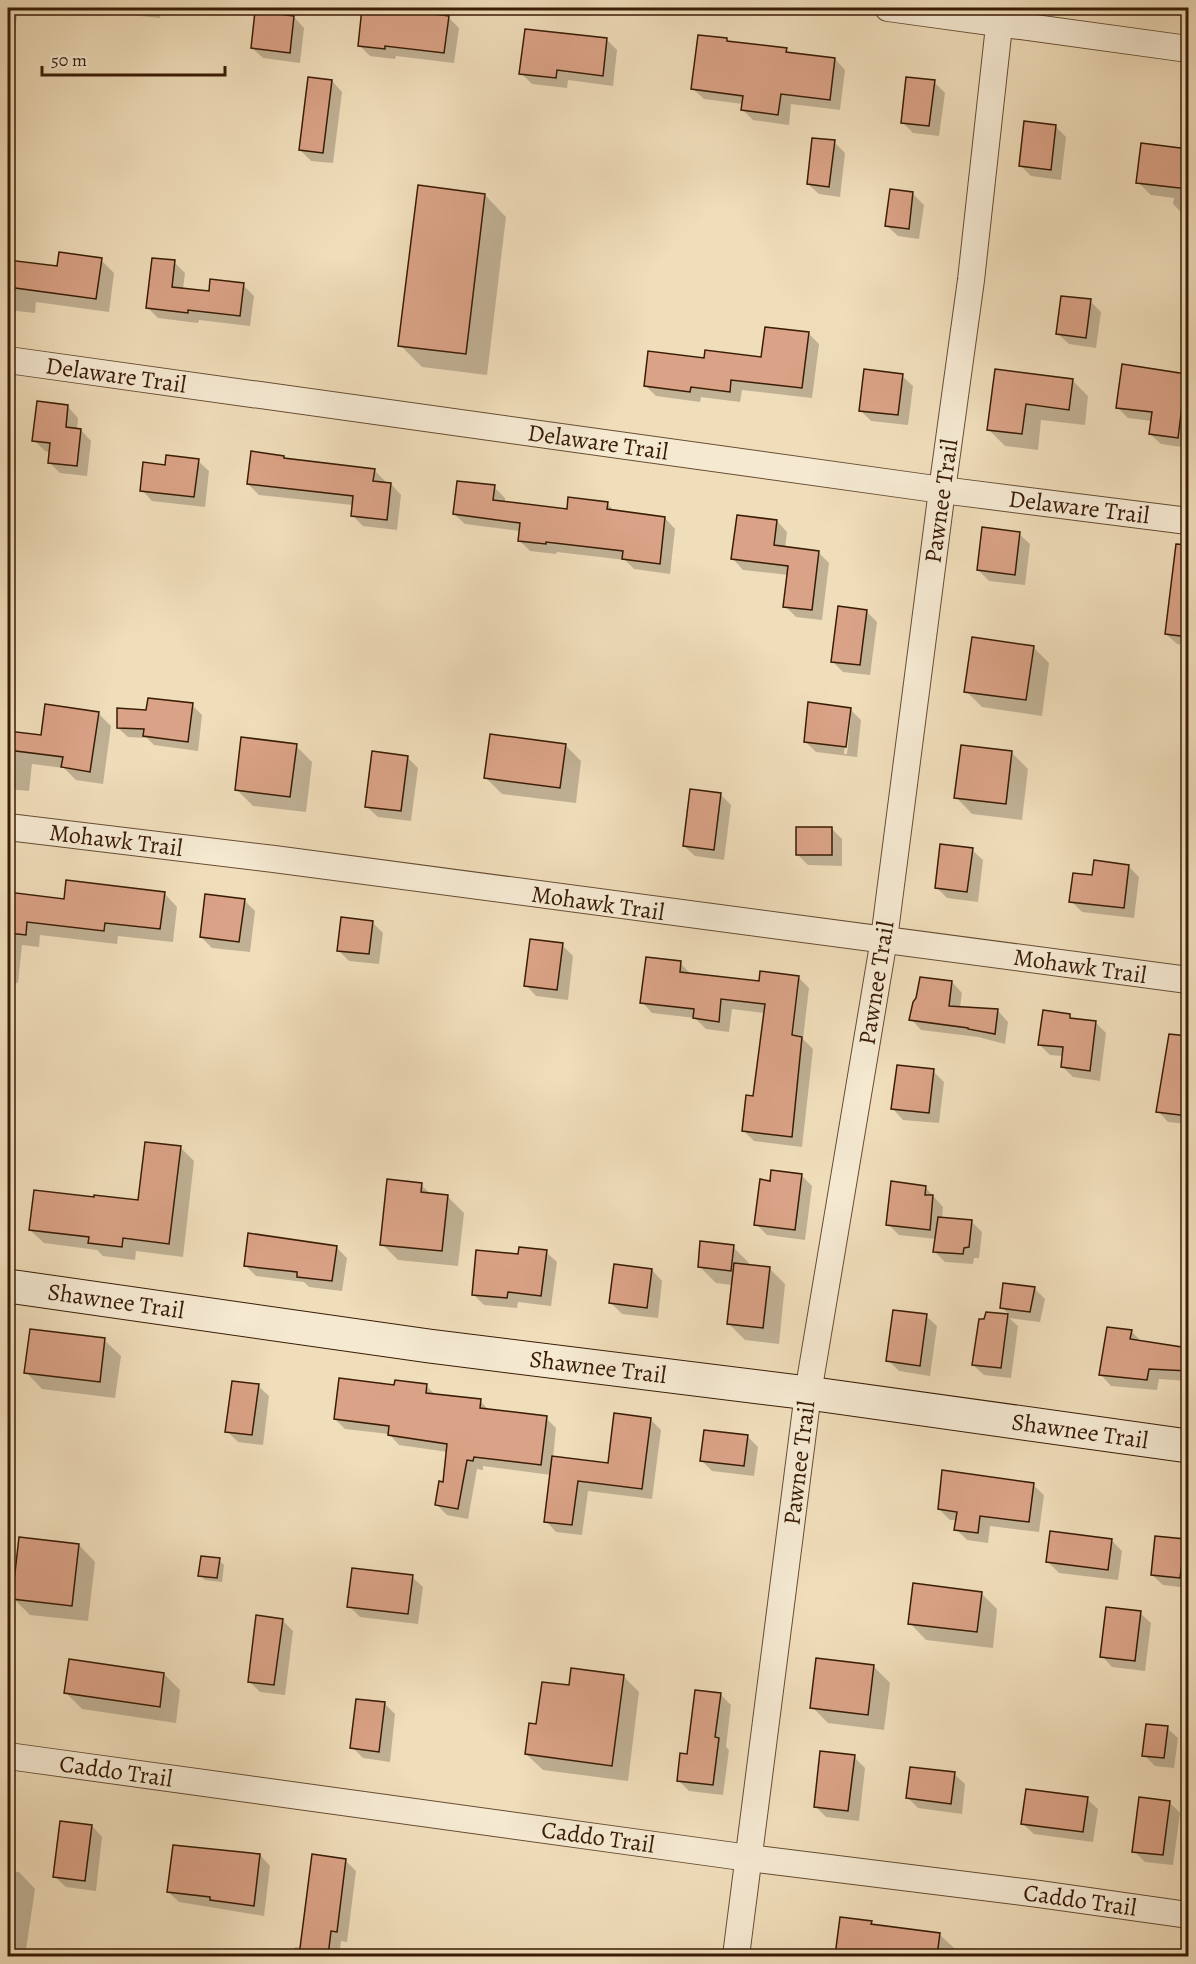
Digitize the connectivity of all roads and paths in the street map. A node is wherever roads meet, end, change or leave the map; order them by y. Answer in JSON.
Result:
{"nodes":[{"id":1,"x":888,"y":8,"type":"edge"},
{"id":2,"x":1000,"y":15,"type":"edge"},
{"id":3,"x":1188,"y":49,"type":"edge"},
{"id":4,"x":8,"y":360,"type":"edge"},
{"id":5,"x":942,"y":490,"type":"junction"},
{"id":6,"x":1188,"y":521,"type":"edge"},
{"id":7,"x":8,"y":827,"type":"edge"},
{"id":8,"x":884,"y":939,"type":"junction"},
{"id":9,"x":1188,"y":980,"type":"edge"},
{"id":10,"x":8,"y":1286,"type":"edge"},
{"id":11,"x":808,"y":1393,"type":"junction"},
{"id":12,"x":1188,"y":1446,"type":"edge"},
{"id":13,"x":8,"y":1756,"type":"edge"},
{"id":14,"x":749,"y":1858,"type":"junction"},
{"id":15,"x":1188,"y":1915,"type":"edge"},
{"id":16,"x":736,"y":1956,"type":"edge"}],
"edges":[{"from":1,"to":2,"type":"street"},
{"from":2,"to":3,"type":"street"},
{"from":2,"to":5,"type":"street","name":"Pawnee Trail"},
{"from":4,"to":5,"type":"street","name":"Delaware Trail"},
{"from":5,"to":6,"type":"street","name":"Delaware Trail"},
{"from":5,"to":8,"type":"street","name":"Pawnee Trail"},
{"from":7,"to":8,"type":"street","name":"Mohawk Trail"},
{"from":8,"to":9,"type":"street","name":"Mohawk Trail"},
{"from":8,"to":11,"type":"street","name":"Pawnee Trail"},
{"from":10,"to":11,"type":"street","name":"Shawnee Trail"},
{"from":11,"to":12,"type":"street","name":"Shawnee Trail"},
{"from":11,"to":14,"type":"street","name":"Pawnee Trail"},
{"from":13,"to":14,"type":"street","name":"Caddo Trail"},
{"from":14,"to":15,"type":"street","name":"Caddo Trail"},
{"from":14,"to":16,"type":"street","name":"Pawnee Trail"}]}
